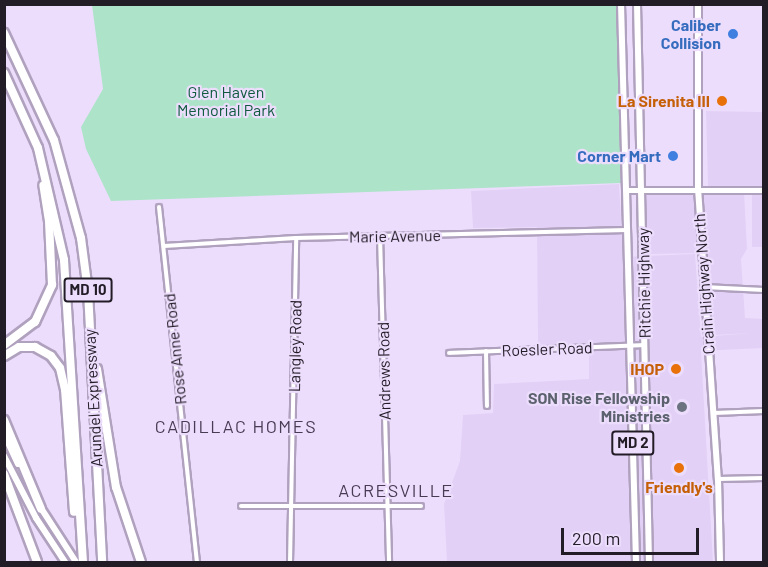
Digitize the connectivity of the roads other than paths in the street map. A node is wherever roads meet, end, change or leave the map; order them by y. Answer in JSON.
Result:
{"nodes":[{"id":1,"x":621,"y":4,"type":"edge"},
{"id":2,"x":637,"y":4,"type":"edge"},
{"id":3,"x":698,"y":4,"type":"edge"},
{"id":4,"x":4,"y":33,"type":"edge"},
{"id":5,"x":4,"y":73,"type":"edge"},
{"id":6,"x":38,"y":148,"type":"junction"},
{"id":7,"x":698,"y":188,"type":"junction"},
{"id":8,"x":641,"y":189,"type":"junction"},
{"id":9,"x":626,"y":190,"type":"junction"},
{"id":10,"x":764,"y":190,"type":"edge"},
{"id":11,"x":159,"y":207,"type":"dead end"},
{"id":12,"x":627,"y":230,"type":"junction"},
{"id":13,"x":380,"y":236,"type":"junction"},
{"id":14,"x":296,"y":238,"type":"junction"},
{"id":15,"x":164,"y":246,"type":"junction"},
{"id":16,"x":704,"y":287,"type":"junction"},
{"id":17,"x":764,"y":290,"type":"edge"},
{"id":18,"x":90,"y":332,"type":"junction"},
{"id":19,"x":4,"y":345,"type":"edge"},
{"id":20,"x":645,"y":345,"type":"junction"},
{"id":21,"x":630,"y":346,"type":"junction"},
{"id":22,"x":486,"y":351,"type":"junction"},
{"id":23,"x":449,"y":353,"type":"dead end"},
{"id":24,"x":4,"y":356,"type":"edge"},
{"id":25,"x":487,"y":406,"type":"dead end"},
{"id":26,"x":764,"y":411,"type":"edge"},
{"id":27,"x":714,"y":413,"type":"junction"},
{"id":28,"x":4,"y":420,"type":"edge"},
{"id":29,"x":4,"y":435,"type":"edge"},
{"id":30,"x":4,"y":456,"type":"edge"},
{"id":31,"x":4,"y":474,"type":"edge"},
{"id":32,"x":764,"y":478,"type":"edge"},
{"id":33,"x":718,"y":479,"type":"junction"},
{"id":34,"x":241,"y":506,"type":"dead end"},
{"id":35,"x":421,"y":506,"type":"dead end"},
{"id":36,"x":291,"y":507,"type":"junction"},
{"id":37,"x":387,"y":507,"type":"junction"},
{"id":38,"x":41,"y":509,"type":"junction"},
{"id":39,"x":81,"y":546,"type":"junction"},
{"id":40,"x":63,"y":560,"type":"edge"},
{"id":41,"x":37,"y":562,"type":"edge"},
{"id":42,"x":76,"y":562,"type":"edge"},
{"id":43,"x":83,"y":562,"type":"edge"},
{"id":44,"x":102,"y":562,"type":"edge"},
{"id":45,"x":141,"y":562,"type":"edge"},
{"id":46,"x":197,"y":562,"type":"edge"},
{"id":47,"x":290,"y":562,"type":"edge"},
{"id":48,"x":389,"y":562,"type":"edge"},
{"id":49,"x":636,"y":562,"type":"edge"},
{"id":50,"x":649,"y":562,"type":"edge"},
{"id":51,"x":720,"y":562,"type":"edge"}],
"edges":[{"from":1,"to":9,"type":"main road","name":"Ritchie Highway","number":"MD 2"},
{"from":2,"to":8,"type":"main road","name":"Ritchie Highway","number":"MD 2"},
{"from":3,"to":7,"type":"main road","name":"Crain Highway North"},
{"from":4,"to":18,"type":"highway","name":"Arundel Expressway","number":"MD 10"},
{"from":5,"to":6,"type":"highway","name":"Arundel Expressway","number":"MD 10"},
{"from":6,"to":19,"type":"highway"},
{"from":6,"to":39,"type":"highway","name":"Arundel Expressway","number":"MD 10"},
{"from":7,"to":8,"type":"street"},
{"from":7,"to":10,"type":"street"},
{"from":7,"to":16,"type":"main road","name":"Crain Highway North"},
{"from":8,"to":9,"type":"street"},
{"from":8,"to":20,"type":"main road","name":"Ritchie Highway","number":"MD 2"},
{"from":9,"to":12,"type":"main road","name":"Ritchie Highway","number":"MD 2"},
{"from":11,"to":15,"type":"street","name":"Rose Anne Road"},
{"from":12,"to":13,"type":"street","name":"Marie Avenue"},
{"from":12,"to":21,"type":"main road","name":"Ritchie Highway","number":"MD 2"},
{"from":13,"to":14,"type":"street","name":"Marie Avenue"},
{"from":13,"to":37,"type":"street","name":"Andrews Road"},
{"from":14,"to":15,"type":"street","name":"Marie Avenue"},
{"from":14,"to":36,"type":"street","name":"Langley Road"},
{"from":15,"to":46,"type":"street","name":"Rose Anne Road"},
{"from":16,"to":17,"type":"street"},
{"from":16,"to":27,"type":"main road","name":"Crain Highway North"},
{"from":18,"to":44,"type":"highway","name":"Arundel Expressway","number":"MD 10"},
{"from":18,"to":45,"type":"highway"},
{"from":20,"to":21,"type":"street","name":"Roesler Road"},
{"from":20,"to":50,"type":"main road","name":"Ritchie Highway","number":"MD 2"},
{"from":21,"to":22,"type":"street","name":"Roesler Road"},
{"from":21,"to":49,"type":"main road","name":"Ritchie Highway","number":"MD 2"},
{"from":22,"to":23,"type":"street","name":"Roesler Road"},
{"from":22,"to":25,"type":"street"},
{"from":24,"to":39,"type":"highway"},
{"from":26,"to":27,"type":"street"},
{"from":27,"to":33,"type":"main road","name":"Crain Highway North"},
{"from":28,"to":38,"type":"highway"},
{"from":29,"to":38,"type":"main road"},
{"from":30,"to":40,"type":"main road"},
{"from":31,"to":41,"type":"highway"},
{"from":32,"to":33,"type":"street"},
{"from":33,"to":51,"type":"main road","name":"Crain Highway North"},
{"from":34,"to":36,"type":"street"},
{"from":35,"to":37,"type":"street"},
{"from":36,"to":37,"type":"street"},
{"from":36,"to":47,"type":"street","name":"Langley Road"},
{"from":37,"to":48,"type":"street","name":"Andrews Road"},
{"from":38,"to":42,"type":"main road"},
{"from":39,"to":43,"type":"highway","name":"Arundel Expressway","number":"MD 10"}]}
